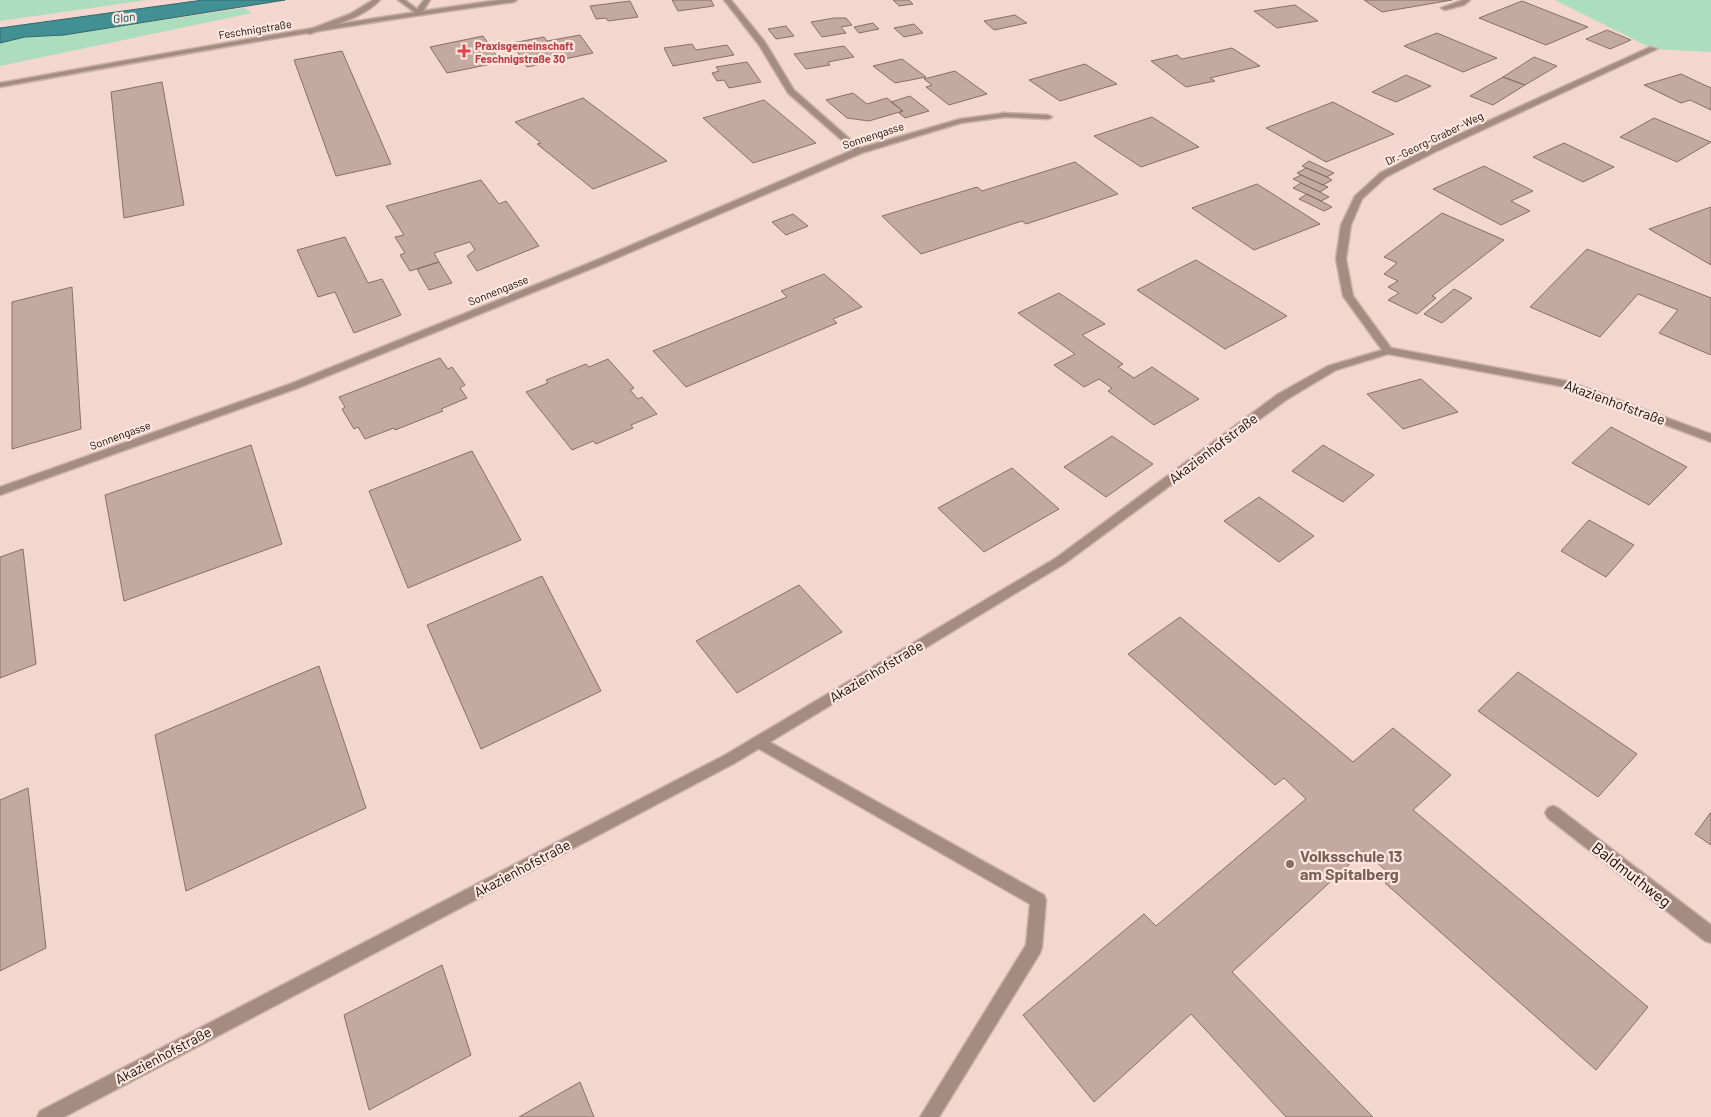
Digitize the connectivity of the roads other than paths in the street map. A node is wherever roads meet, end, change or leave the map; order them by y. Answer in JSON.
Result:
{"nodes":[{"id":1,"x":377,"y":0,"type":"edge"},
{"id":2,"x":401,"y":0,"type":"edge"},
{"id":3,"x":427,"y":0,"type":"edge"},
{"id":4,"x":514,"y":0,"type":"edge"},
{"id":5,"x":727,"y":0,"type":"edge"},
{"id":6,"x":1467,"y":0,"type":"edge"},
{"id":7,"x":1445,"y":8,"type":"dead end"},
{"id":8,"x":418,"y":13,"type":"junction"},
{"id":9,"x":307,"y":32,"type":"junction"},
{"id":10,"x":1653,"y":49,"type":"dead end"},
{"id":11,"x":0,"y":85,"type":"edge"},
{"id":12,"x":1048,"y":117,"type":"dead end"},
{"id":13,"x":859,"y":150,"type":"junction"},
{"id":14,"x":1388,"y":351,"type":"junction"},
{"id":15,"x":1711,"y":438,"type":"edge"},
{"id":16,"x":0,"y":491,"type":"edge"},
{"id":17,"x":759,"y":742,"type":"junction"},
{"id":18,"x":1553,"y":813,"type":"dead end"},
{"id":19,"x":1711,"y":935,"type":"edge"},
{"id":20,"x":46,"y":1117,"type":"edge"},
{"id":21,"x":929,"y":1117,"type":"edge"}],
"edges":[{"from":1,"to":9,"type":"street"},
{"from":2,"to":8,"type":"street"},
{"from":3,"to":8,"type":"street"},
{"from":4,"to":8,"type":"street","name":"Feschnigstraße"},
{"from":5,"to":13,"type":"street"},
{"from":6,"to":7,"type":"street"},
{"from":8,"to":9,"type":"street","name":"Feschnigstraße"},
{"from":9,"to":11,"type":"street","name":"Feschnigstraße"},
{"from":10,"to":14,"type":"street","name":"Dr.-Georg-Graber-Weg"},
{"from":12,"to":13,"type":"street","name":"Sonnengasse"},
{"from":13,"to":16,"type":"street","name":"Sonnengasse"},
{"from":14,"to":15,"type":"street","name":"Akazienhofstraße"},
{"from":14,"to":17,"type":"street","name":"Akazienhofstraße"},
{"from":17,"to":20,"type":"street","name":"Akazienhofstraße"},
{"from":17,"to":21,"type":"street"},
{"from":18,"to":19,"type":"street","name":"Baldmuthweg"}]}
